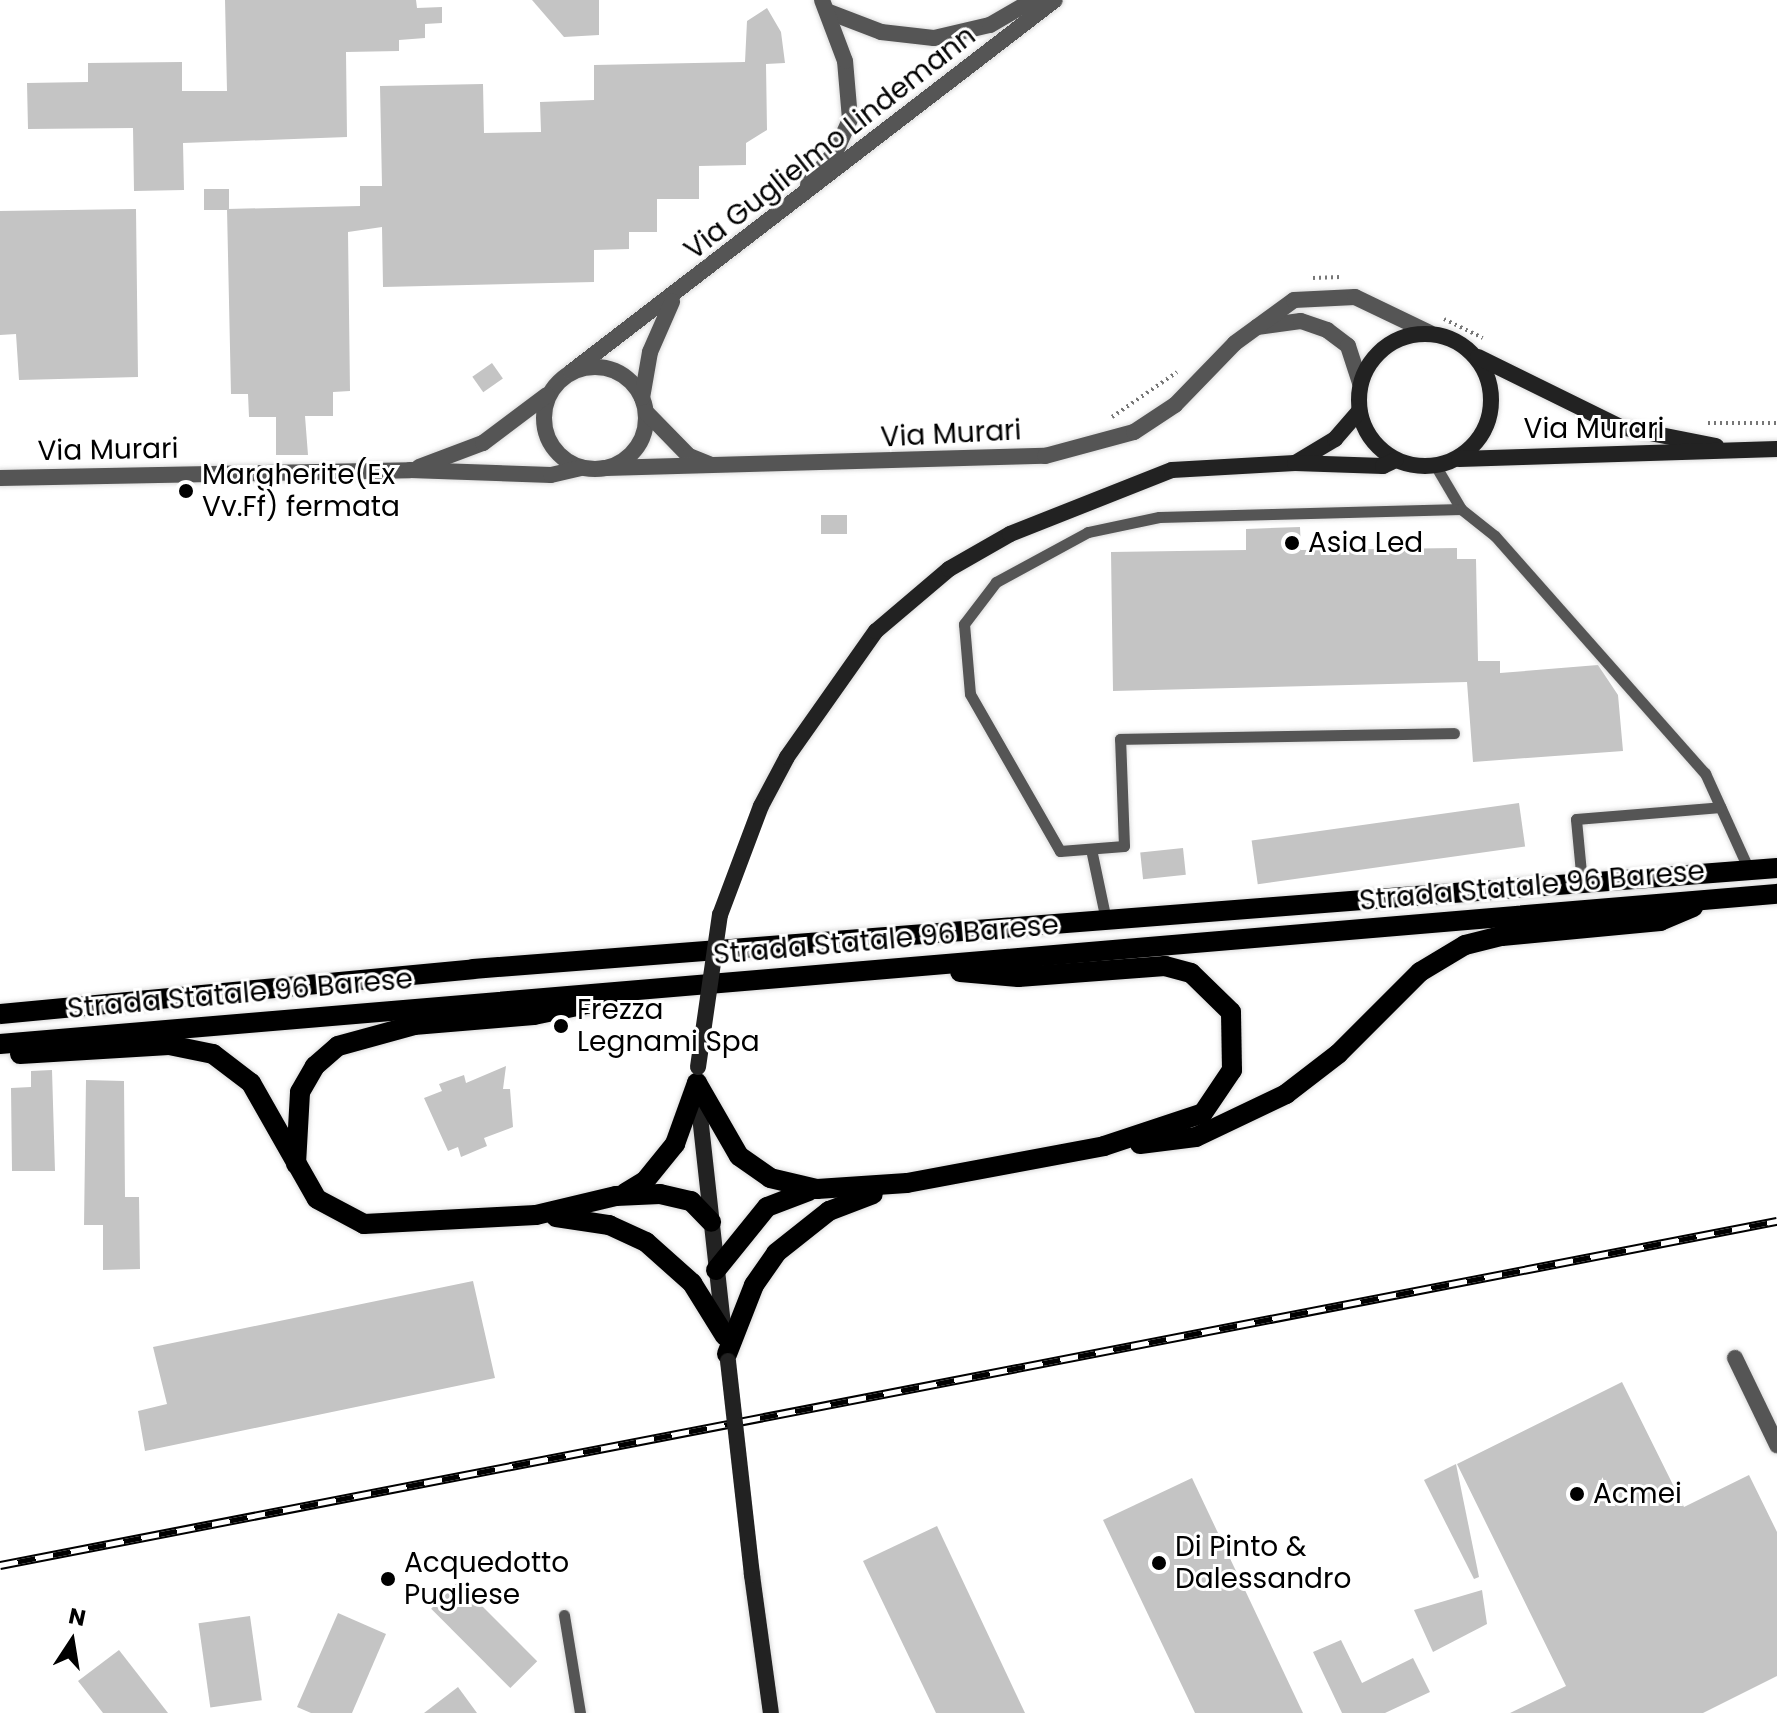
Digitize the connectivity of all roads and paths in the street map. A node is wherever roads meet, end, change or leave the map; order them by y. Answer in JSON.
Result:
{"nodes":[{"id":1,"x":1033,"y":0,"type":"edge"},
{"id":2,"x":1055,"y":0,"type":"edge"},
{"id":3,"x":826,"y":6,"type":"edge"},
{"id":4,"x":787,"y":208,"type":"junction"},
{"id":5,"x":674,"y":297,"type":"junction"},
{"id":6,"x":1256,"y":327,"type":"junction"},
{"id":7,"x":1430,"y":333,"type":"junction"},
{"id":8,"x":1475,"y":355,"type":"junction"},
{"id":9,"x":571,"y":372,"type":"junction"},
{"id":10,"x":1360,"y":383,"type":"junction"},
{"id":11,"x":550,"y":393,"type":"junction"},
{"id":12,"x":644,"y":405,"type":"junction"},
{"id":13,"x":1359,"y":411,"type":"junction"},
{"id":14,"x":1733,"y":449,"type":"junction"},
{"id":15,"x":1777,"y":449,"type":"edge"},
{"id":16,"x":1454,"y":459,"type":"junction"},
{"id":17,"x":1396,"y":460,"type":"junction"},
{"id":18,"x":1295,"y":463,"type":"junction"},
{"id":19,"x":1435,"y":465,"type":"junction"},
{"id":20,"x":714,"y":466,"type":"junction"},
{"id":21,"x":582,"y":468,"type":"junction"},
{"id":22,"x":605,"y":468,"type":"junction"},
{"id":23,"x":410,"y":470,"type":"junction"},
{"id":24,"x":0,"y":478,"type":"edge"},
{"id":25,"x":1461,"y":509,"type":"junction"},
{"id":26,"x":1454,"y":733,"type":"dead end"},
{"id":27,"x":1721,"y":807,"type":"junction"},
{"id":28,"x":1091,"y":849,"type":"junction"},
{"id":29,"x":1777,"y":868,"type":"edge"},
{"id":30,"x":1749,"y":870,"type":"junction"},
{"id":31,"x":1582,"y":883,"type":"junction"},
{"id":32,"x":1777,"y":894,"type":"edge"},
{"id":33,"x":1709,"y":899,"type":"junction"},
{"id":34,"x":1106,"y":920,"type":"junction"},
{"id":35,"x":904,"y":967,"type":"junction"},
{"id":36,"x":671,"y":985,"type":"junction"},
{"id":37,"x":0,"y":1014,"type":"edge"},
{"id":38,"x":0,"y":1044,"type":"edge"},
{"id":39,"x":0,"y":1054,"type":"edge"},
{"id":40,"x":698,"y":1075,"type":"junction"},
{"id":41,"x":1104,"y":1146,"type":"junction"},
{"id":42,"x":296,"y":1168,"type":"junction"},
{"id":43,"x":907,"y":1183,"type":"junction"},
{"id":44,"x":817,"y":1189,"type":"junction"},
{"id":45,"x":616,"y":1196,"type":"junction"},
{"id":46,"x":536,"y":1215,"type":"junction"},
{"id":47,"x":711,"y":1222,"type":"junction"},
{"id":48,"x":716,"y":1270,"type":"junction"},
{"id":49,"x":727,"y":1350,"type":"junction"},
{"id":50,"x":1735,"y":1358,"type":"dead end"},
{"id":51,"x":1777,"y":1445,"type":"edge"},
{"id":52,"x":564,"y":1615,"type":"dead end"},
{"id":53,"x":580,"y":1713,"type":"edge"},
{"id":54,"x":771,"y":1713,"type":"edge"}],
"edges":[{"from":1,"to":3,"type":"street"},
{"from":2,"to":4,"type":"street","name":"Via Guglielmo Lindemann"},
{"from":3,"to":4,"type":"street"},
{"from":4,"to":5,"type":"street","name":"Via Guglielmo Lindemann"},
{"from":5,"to":9,"type":"street","name":"Via Murari"},
{"from":5,"to":12,"type":"street"},
{"from":6,"to":7,"type":"street","name":"Via Murari"},
{"from":6,"to":10,"type":"street"},
{"from":6,"to":20,"type":"street","name":"Via Murari"},
{"from":7,"to":8,"type":"street"},
{"from":7,"to":10,"type":"street"},
{"from":8,"to":14,"type":"street","name":"Via Murari"},
{"from":8,"to":16,"type":"street"},
{"from":9,"to":11,"type":"street","name":"Via Murari"},
{"from":9,"to":12,"type":"street"},
{"from":10,"to":13,"type":"street"},
{"from":11,"to":21,"type":"street"},
{"from":11,"to":23,"type":"street","name":"Via Murari"},
{"from":12,"to":20,"type":"street"},
{"from":12,"to":22,"type":"street"},
{"from":13,"to":17,"type":"street"},
{"from":13,"to":18,"type":"street"},
{"from":14,"to":15,"type":"street","name":"Via Murari"},
{"from":14,"to":16,"type":"street","name":"Via Murari"},
{"from":16,"to":19,"type":"street"},
{"from":17,"to":18,"type":"street"},
{"from":17,"to":19,"type":"street"},
{"from":18,"to":40,"type":"street","bridge":true},
{"from":19,"to":25,"type":"lane"},
{"from":20,"to":22,"type":"street","name":"Via Murari"},
{"from":21,"to":22,"type":"street","name":"Via Murari"},
{"from":21,"to":23,"type":"street","name":"Via Murari"},
{"from":23,"to":24,"type":"street","name":"Via Murari"},
{"from":25,"to":27,"type":"lane"},
{"from":25,"to":28,"type":"lane"},
{"from":26,"to":28,"type":"lane"},
{"from":27,"to":30,"type":"lane"},
{"from":27,"to":31,"type":"lane"},
{"from":28,"to":34,"type":"lane"},
{"from":29,"to":30,"type":"main road","name":"Strada Statale 96 Barese"},
{"from":30,"to":31,"type":"main road","name":"Strada Statale 96 Barese"},
{"from":31,"to":34,"type":"main road","name":"Strada Statale 96 Barese"},
{"from":32,"to":33,"type":"main road","name":"Strada Statale 96 Barese"},
{"from":33,"to":35,"type":"main road","name":"Strada Statale 96 Barese"},
{"from":33,"to":41,"type":"main road"},
{"from":34,"to":37,"type":"main road","name":"Strada Statale 96 Barese"},
{"from":35,"to":36,"type":"main road","name":"Strada Statale 96 Barese"},
{"from":35,"to":41,"type":"main road"},
{"from":36,"to":38,"type":"main road","name":"Strada Statale 96 Barese"},
{"from":36,"to":42,"type":"main road"},
{"from":39,"to":42,"type":"main road"},
{"from":40,"to":44,"type":"main road"},
{"from":40,"to":45,"type":"main road"},
{"from":40,"to":47,"type":"street"},
{"from":41,"to":43,"type":"main road"},
{"from":42,"to":46,"type":"main road"},
{"from":43,"to":44,"type":"main road"},
{"from":43,"to":49,"type":"main road"},
{"from":44,"to":48,"type":"main road"},
{"from":45,"to":46,"type":"main road"},
{"from":45,"to":47,"type":"main road"},
{"from":46,"to":49,"type":"main road"},
{"from":47,"to":48,"type":"street"},
{"from":48,"to":49,"type":"street"},
{"from":49,"to":54,"type":"street","bridge":true},
{"from":50,"to":51,"type":"street"},
{"from":52,"to":53,"type":"lane"}]}
